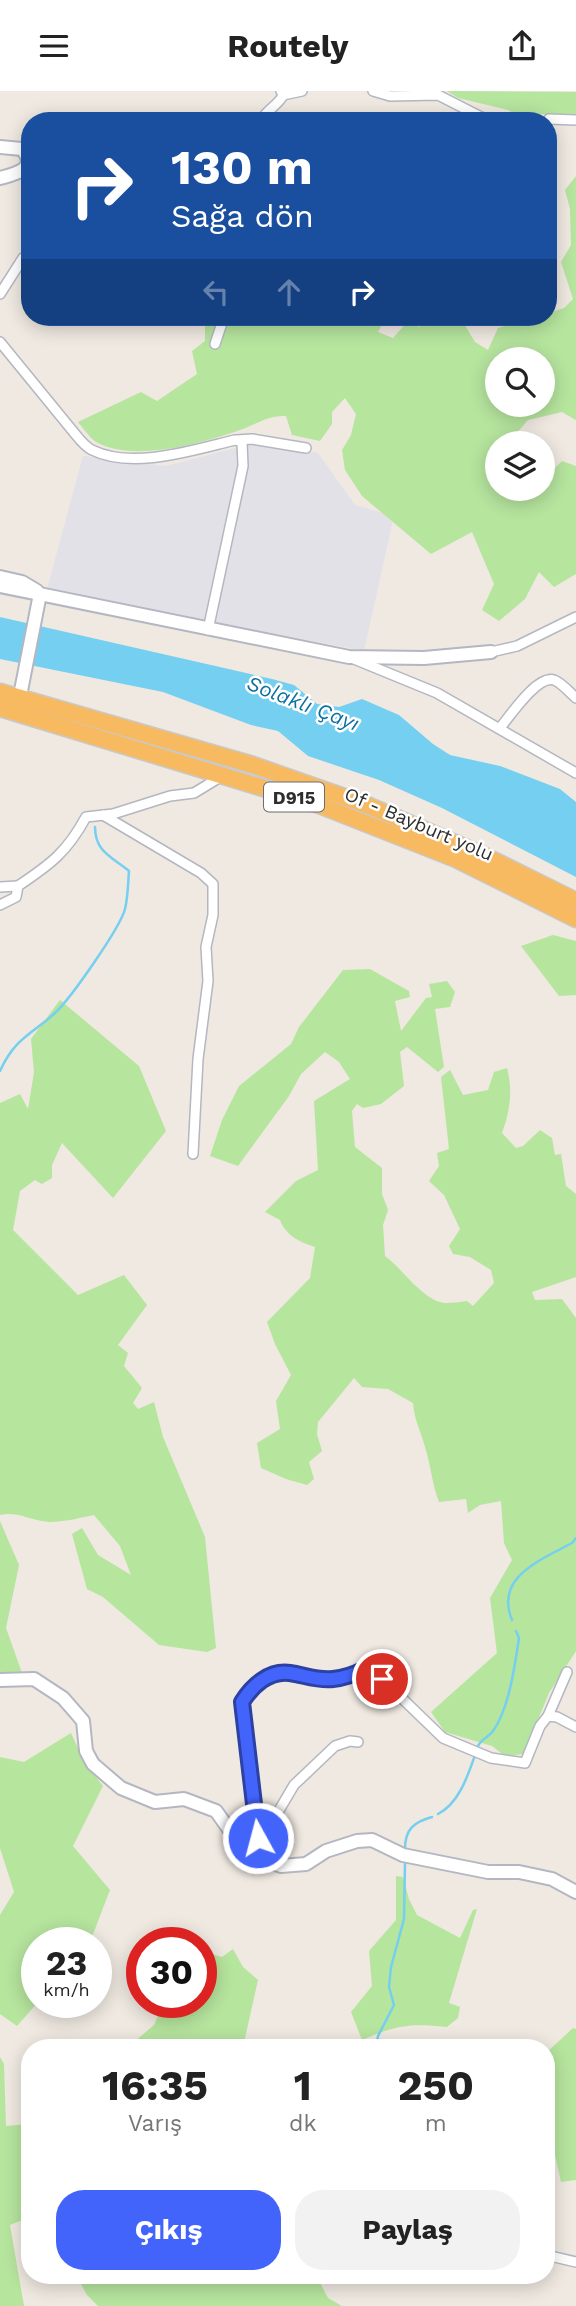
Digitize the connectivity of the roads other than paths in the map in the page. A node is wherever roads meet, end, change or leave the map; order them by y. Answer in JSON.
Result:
{"nodes":[{"id":1,"x":302,"y":91,"type":"edge"},
{"id":2,"x":373,"y":91,"type":"edge"},
{"id":3,"x":282,"y":93,"type":"edge"},
{"id":4,"x":267,"y":112,"type":"edge"},
{"id":5,"x":471,"y":112,"type":"edge"},
{"id":6,"x":557,"y":120,"type":"edge"},
{"id":7,"x":576,"y":120,"type":"edge"},
{"id":8,"x":0,"y":147,"type":"edge"},
{"id":9,"x":21,"y":149,"type":"edge"},
{"id":10,"x":21,"y":172,"type":"edge"},
{"id":11,"x":0,"y":178,"type":"edge"},
{"id":12,"x":21,"y":261,"type":"edge"},
{"id":13,"x":0,"y":294,"type":"edge"},
{"id":14,"x":221,"y":326,"type":"edge"},
{"id":15,"x":0,"y":342,"type":"edge"},
{"id":16,"x":215,"y":344,"type":"dead end"},
{"id":17,"x":235,"y":440,"type":"junction"},
{"id":18,"x":306,"y":448,"type":"dead end"},
{"id":19,"x":0,"y":577,"type":"edge"},
{"id":20,"x":0,"y":586,"type":"edge"},
{"id":21,"x":40,"y":594,"type":"junction"},
{"id":22,"x":576,"y":617,"type":"edge"},
{"id":23,"x":208,"y":630,"type":"junction"},
{"id":24,"x":491,"y":652,"type":"joint"},
{"id":25,"x":349,"y":657,"type":"junction"},
{"id":26,"x":0,"y":691,"type":"edge"},
{"id":27,"x":576,"y":698,"type":"edge"},
{"id":28,"x":20,"y":700,"type":"junction"},
{"id":29,"x":0,"y":708,"type":"edge"},
{"id":30,"x":500,"y":728,"type":"junction"},
{"id":31,"x":576,"y":773,"type":"edge"},
{"id":32,"x":223,"y":776,"type":"junction"},
{"id":33,"x":103,"y":815,"type":"junction"},
{"id":34,"x":18,"y":886,"type":"junction"},
{"id":35,"x":0,"y":887,"type":"edge"},
{"id":36,"x":576,"y":901,"type":"edge"},
{"id":37,"x":0,"y":905,"type":"edge"},
{"id":38,"x":576,"y":919,"type":"edge"},
{"id":39,"x":193,"y":1154,"type":"dead end"},
{"id":40,"x":567,"y":1672,"type":"dead end"},
{"id":41,"x":0,"y":1679,"type":"edge"},
{"id":42,"x":548,"y":1716,"type":"junction"},
{"id":43,"x":576,"y":1727,"type":"edge"},
{"id":44,"x":358,"y":1742,"type":"dead end"},
{"id":45,"x":261,"y":1859,"type":"junction"},
{"id":46,"x":576,"y":1892,"type":"edge"},
{"id":47,"x":555,"y":2257,"type":"edge"},
{"id":48,"x":576,"y":2262,"type":"edge"}],
"edges":[{"from":1,"to":3,"type":"street"},
{"from":2,"to":5,"type":"street"},
{"from":3,"to":4,"type":"street"},
{"from":6,"to":7,"type":"street"},
{"from":8,"to":9,"type":"street"},
{"from":10,"to":11,"type":"street"},
{"from":12,"to":13,"type":"street"},
{"from":14,"to":16,"type":"street"},
{"from":15,"to":17,"type":"street"},
{"from":17,"to":18,"type":"street"},
{"from":17,"to":23,"type":"street"},
{"from":19,"to":21,"type":"street"},
{"from":20,"to":21,"type":"street"},
{"from":21,"to":23,"type":"street"},
{"from":21,"to":28,"type":"street"},
{"from":22,"to":24,"type":"street"},
{"from":23,"to":25,"type":"street"},
{"from":24,"to":25,"type":"street"},
{"from":25,"to":30,"type":"street"},
{"from":26,"to":28,"type":"highway","name":"Of - Bayburt yolu","number":"D915"},
{"from":27,"to":30,"type":"street"},
{"from":28,"to":29,"type":"highway","name":"Of - Bayburt yolu","number":"D915"},
{"from":28,"to":32,"type":"highway","name":"Of - Bayburt yolu","number":"D915"},
{"from":28,"to":36,"type":"highway","name":"Of - Bayburt yolu","number":"D915"},
{"from":30,"to":31,"type":"street"},
{"from":32,"to":33,"type":"street"},
{"from":32,"to":38,"type":"highway","name":"Of - Bayburt yolu","number":"D915"},
{"from":33,"to":34,"type":"street"},
{"from":33,"to":39,"type":"street"},
{"from":34,"to":35,"type":"street"},
{"from":34,"to":37,"type":"street"},
{"from":40,"to":42,"type":"street"},
{"from":41,"to":45,"type":"street"},
{"from":42,"to":43,"type":"street"},
{"from":42,"to":45,"type":"street"},
{"from":44,"to":45,"type":"street"},
{"from":45,"to":46,"type":"street"},
{"from":47,"to":48,"type":"street"}]}
